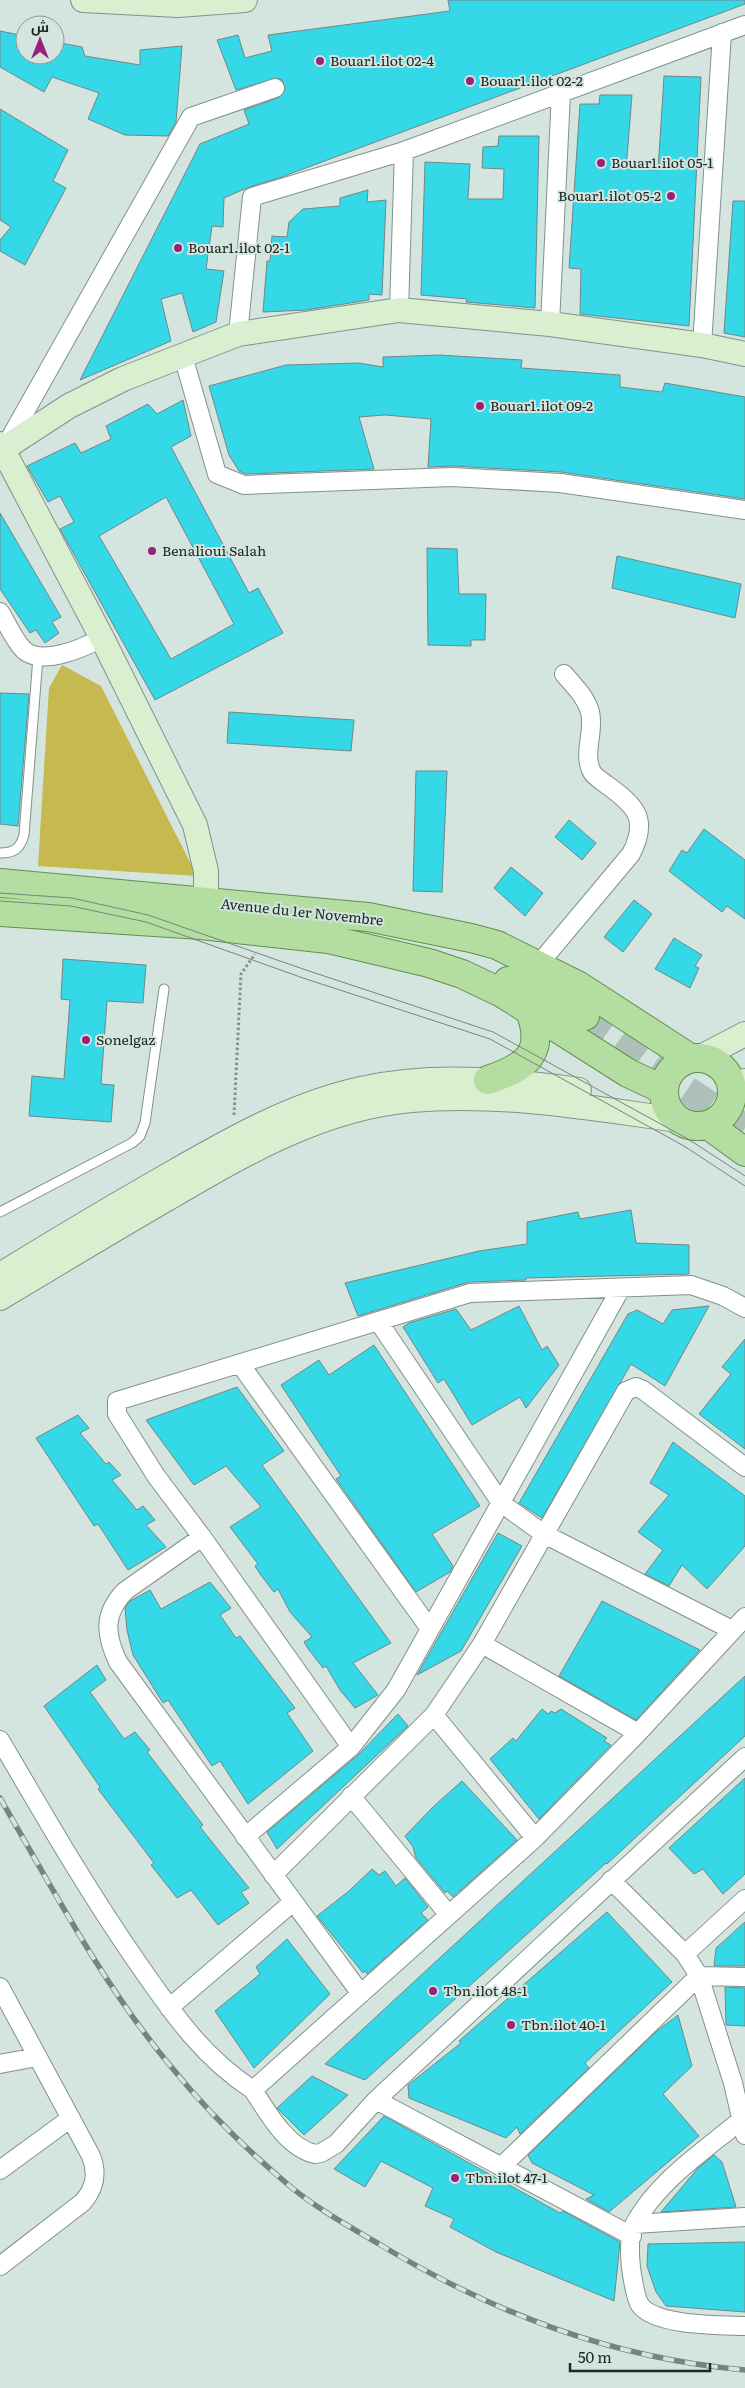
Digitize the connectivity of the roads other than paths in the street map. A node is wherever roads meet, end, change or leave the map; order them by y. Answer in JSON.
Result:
{"nodes":[{"id":1,"x":83,"y":0,"type":"edge"},
{"id":2,"x":245,"y":0,"type":"edge"},
{"id":3,"x":745,"y":25,"type":"edge"},
{"id":4,"x":722,"y":33,"type":"junction"},
{"id":5,"x":275,"y":88,"type":"dead end"},
{"id":6,"x":561,"y":93,"type":"junction"},
{"id":7,"x":404,"y":151,"type":"junction"},
{"id":8,"x":399,"y":310,"type":"junction"},
{"id":9,"x":550,"y":324,"type":"junction"},
{"id":10,"x":238,"y":334,"type":"junction"},
{"id":11,"x":702,"y":345,"type":"junction"},
{"id":12,"x":745,"y":354,"type":"edge"},
{"id":13,"x":183,"y":356,"type":"junction"},
{"id":14,"x":2,"y":447,"type":"edge"},
{"id":15,"x":745,"y":510,"type":"edge"},
{"id":16,"x":0,"y":612,"type":"edge"},
{"id":17,"x":102,"y":638,"type":"junction"},
{"id":18,"x":38,"y":657,"type":"junction"},
{"id":19,"x":564,"y":674,"type":"dead end"},
{"id":20,"x":0,"y":853,"type":"edge"},
{"id":21,"x":0,"y":883,"type":"edge"},
{"id":22,"x":0,"y":912,"type":"edge"},
{"id":23,"x":204,"y":913,"type":"junction"},
{"id":24,"x":419,"y":928,"type":"junction"},
{"id":25,"x":328,"y":939,"type":"junction"},
{"id":26,"x":538,"y":964,"type":"junction"},
{"id":27,"x":164,"y":989,"type":"dead end"},
{"id":28,"x":530,"y":1011,"type":"junction"},
{"id":29,"x":745,"y":1034,"type":"edge"},
{"id":30,"x":695,"y":1058,"type":"junction"},
{"id":31,"x":488,"y":1080,"type":"junction"},
{"id":32,"x":739,"y":1093,"type":"edge"},
{"id":33,"x":669,"y":1104,"type":"junction"},
{"id":34,"x":708,"y":1125,"type":"junction"},
{"id":35,"x":745,"y":1152,"type":"edge"},
{"id":36,"x":0,"y":1212,"type":"edge"},
{"id":37,"x":0,"y":1275,"type":"edge"},
{"id":38,"x":621,"y":1288,"type":"junction"},
{"id":39,"x":0,"y":1298,"type":"edge"},
{"id":40,"x":745,"y":1308,"type":"edge"},
{"id":41,"x":378,"y":1321,"type":"junction"},
{"id":42,"x":240,"y":1364,"type":"junction"},
{"id":43,"x":745,"y":1467,"type":"edge"},
{"id":44,"x":501,"y":1503,"type":"junction"},
{"id":45,"x":544,"y":1534,"type":"junction"},
{"id":46,"x":202,"y":1537,"type":"junction"},
{"id":47,"x":745,"y":1617,"type":"edge"},
{"id":48,"x":430,"y":1629,"type":"junction"},
{"id":49,"x":732,"y":1630,"type":"junction"},
{"id":50,"x":482,"y":1644,"type":"junction"},
{"id":51,"x":434,"y":1714,"type":"junction"},
{"id":52,"x":638,"y":1732,"type":"junction"},
{"id":53,"x":0,"y":1740,"type":"edge"},
{"id":54,"x":351,"y":1746,"type":"junction"},
{"id":55,"x":745,"y":1757,"type":"edge"},
{"id":56,"x":351,"y":1796,"type":"junction"},
{"id":57,"x":245,"y":1837,"type":"junction"},
{"id":58,"x":535,"y":1838,"type":"junction"},
{"id":59,"x":273,"y":1875,"type":"junction"},
{"id":60,"x":612,"y":1880,"type":"junction"},
{"id":61,"x":745,"y":1899,"type":"edge"},
{"id":62,"x":293,"y":1902,"type":"junction"},
{"id":63,"x":449,"y":1915,"type":"junction"},
{"id":64,"x":686,"y":1954,"type":"junction"},
{"id":65,"x":699,"y":1976,"type":"junction"},
{"id":66,"x":745,"y":1977,"type":"edge"},
{"id":67,"x":0,"y":1987,"type":"edge"},
{"id":68,"x":362,"y":1994,"type":"junction"},
{"id":69,"x":169,"y":2008,"type":"junction"},
{"id":70,"x":38,"y":2057,"type":"junction"},
{"id":71,"x":0,"y":2064,"type":"edge"},
{"id":72,"x":739,"y":2084,"type":"edge"},
{"id":73,"x":253,"y":2090,"type":"junction"},
{"id":74,"x":376,"y":2100,"type":"junction"},
{"id":75,"x":71,"y":2118,"type":"junction"},
{"id":76,"x":743,"y":2128,"type":"edge"},
{"id":77,"x":502,"y":2167,"type":"junction"},
{"id":78,"x":0,"y":2170,"type":"edge"},
{"id":79,"x":745,"y":2217,"type":"edge"},
{"id":80,"x":634,"y":2230,"type":"junction"},
{"id":81,"x":0,"y":2266,"type":"edge"},
{"id":82,"x":745,"y":2326,"type":"edge"}],
"edges":[{"from":1,"to":2,"type":"main road"},
{"from":3,"to":4,"type":"street"},
{"from":4,"to":6,"type":"street"},
{"from":4,"to":11,"type":"street"},
{"from":5,"to":14,"type":"street"},
{"from":6,"to":7,"type":"street"},
{"from":6,"to":9,"type":"street"},
{"from":7,"to":8,"type":"street"},
{"from":7,"to":10,"type":"street"},
{"from":8,"to":9,"type":"main road"},
{"from":8,"to":10,"type":"main road"},
{"from":9,"to":11,"type":"main road"},
{"from":10,"to":13,"type":"main road"},
{"from":11,"to":12,"type":"main road"},
{"from":13,"to":14,"type":"main road"},
{"from":13,"to":15,"type":"street"},
{"from":14,"to":17,"type":"main road"},
{"from":16,"to":18,"type":"street"},
{"from":17,"to":18,"type":"street"},
{"from":17,"to":23,"type":"main road"},
{"from":18,"to":20,"type":"lane"},
{"from":19,"to":26,"type":"street"},
{"from":21,"to":23,"type":"main road","name":"Avenue du 1er Novembre"},
{"from":22,"to":23,"type":"main road","name":"Avenue du 1er Novembre"},
{"from":23,"to":24,"type":"main road","name":"Avenue du 1er Novembre"},
{"from":23,"to":25,"type":"main road","name":"Avenue du 1er Novembre"},
{"from":24,"to":25,"type":"main road"},
{"from":24,"to":26,"type":"main road","name":"Avenue du 1er Novembre"},
{"from":25,"to":28,"type":"main road","name":"Avenue du 1er Novembre"},
{"from":26,"to":30,"type":"main road","name":"Avenue du 1er Novembre"},
{"from":27,"to":36,"type":"lane"},
{"from":28,"to":31,"type":"main road"},
{"from":28,"to":33,"type":"main road","name":"Avenue du 1er Novembre"},
{"from":29,"to":30,"type":"main road"},
{"from":30,"to":32,"type":"main road"},
{"from":30,"to":33,"type":"main road"},
{"from":31,"to":33,"type":"main road"},
{"from":31,"to":37,"type":"main road"},
{"from":32,"to":34,"type":"main road"},
{"from":33,"to":34,"type":"main road"},
{"from":33,"to":39,"type":"main road"},
{"from":34,"to":35,"type":"main road"},
{"from":38,"to":40,"type":"street"},
{"from":38,"to":41,"type":"street"},
{"from":38,"to":44,"type":"street"},
{"from":41,"to":42,"type":"street"},
{"from":41,"to":44,"type":"street"},
{"from":42,"to":46,"type":"street"},
{"from":42,"to":48,"type":"street"},
{"from":43,"to":45,"type":"street"},
{"from":44,"to":45,"type":"street"},
{"from":44,"to":48,"type":"street"},
{"from":45,"to":49,"type":"street"},
{"from":45,"to":50,"type":"street"},
{"from":46,"to":54,"type":"street"},
{"from":46,"to":57,"type":"street"},
{"from":47,"to":49,"type":"street"},
{"from":48,"to":54,"type":"street"},
{"from":49,"to":52,"type":"street"},
{"from":50,"to":51,"type":"street"},
{"from":50,"to":52,"type":"street"},
{"from":51,"to":56,"type":"street"},
{"from":51,"to":58,"type":"street"},
{"from":52,"to":58,"type":"street"},
{"from":53,"to":69,"type":"street"},
{"from":54,"to":57,"type":"street"},
{"from":55,"to":60,"type":"street"},
{"from":56,"to":59,"type":"street"},
{"from":56,"to":63,"type":"street"},
{"from":57,"to":59,"type":"street"},
{"from":58,"to":63,"type":"street"},
{"from":59,"to":62,"type":"street"},
{"from":60,"to":64,"type":"street"},
{"from":60,"to":74,"type":"street"},
{"from":61,"to":64,"type":"street"},
{"from":62,"to":68,"type":"street"},
{"from":62,"to":69,"type":"street"},
{"from":63,"to":68,"type":"street"},
{"from":64,"to":65,"type":"street"},
{"from":65,"to":66,"type":"street"},
{"from":65,"to":72,"type":"street"},
{"from":65,"to":77,"type":"street"},
{"from":67,"to":70,"type":"street"},
{"from":68,"to":73,"type":"street"},
{"from":69,"to":73,"type":"street"},
{"from":70,"to":71,"type":"street"},
{"from":70,"to":75,"type":"street"},
{"from":72,"to":76,"type":"street"},
{"from":73,"to":74,"type":"street"},
{"from":74,"to":77,"type":"street"},
{"from":75,"to":78,"type":"street"},
{"from":75,"to":81,"type":"street"},
{"from":76,"to":80,"type":"street"},
{"from":77,"to":80,"type":"street"},
{"from":79,"to":80,"type":"street"},
{"from":80,"to":82,"type":"street"}]}
